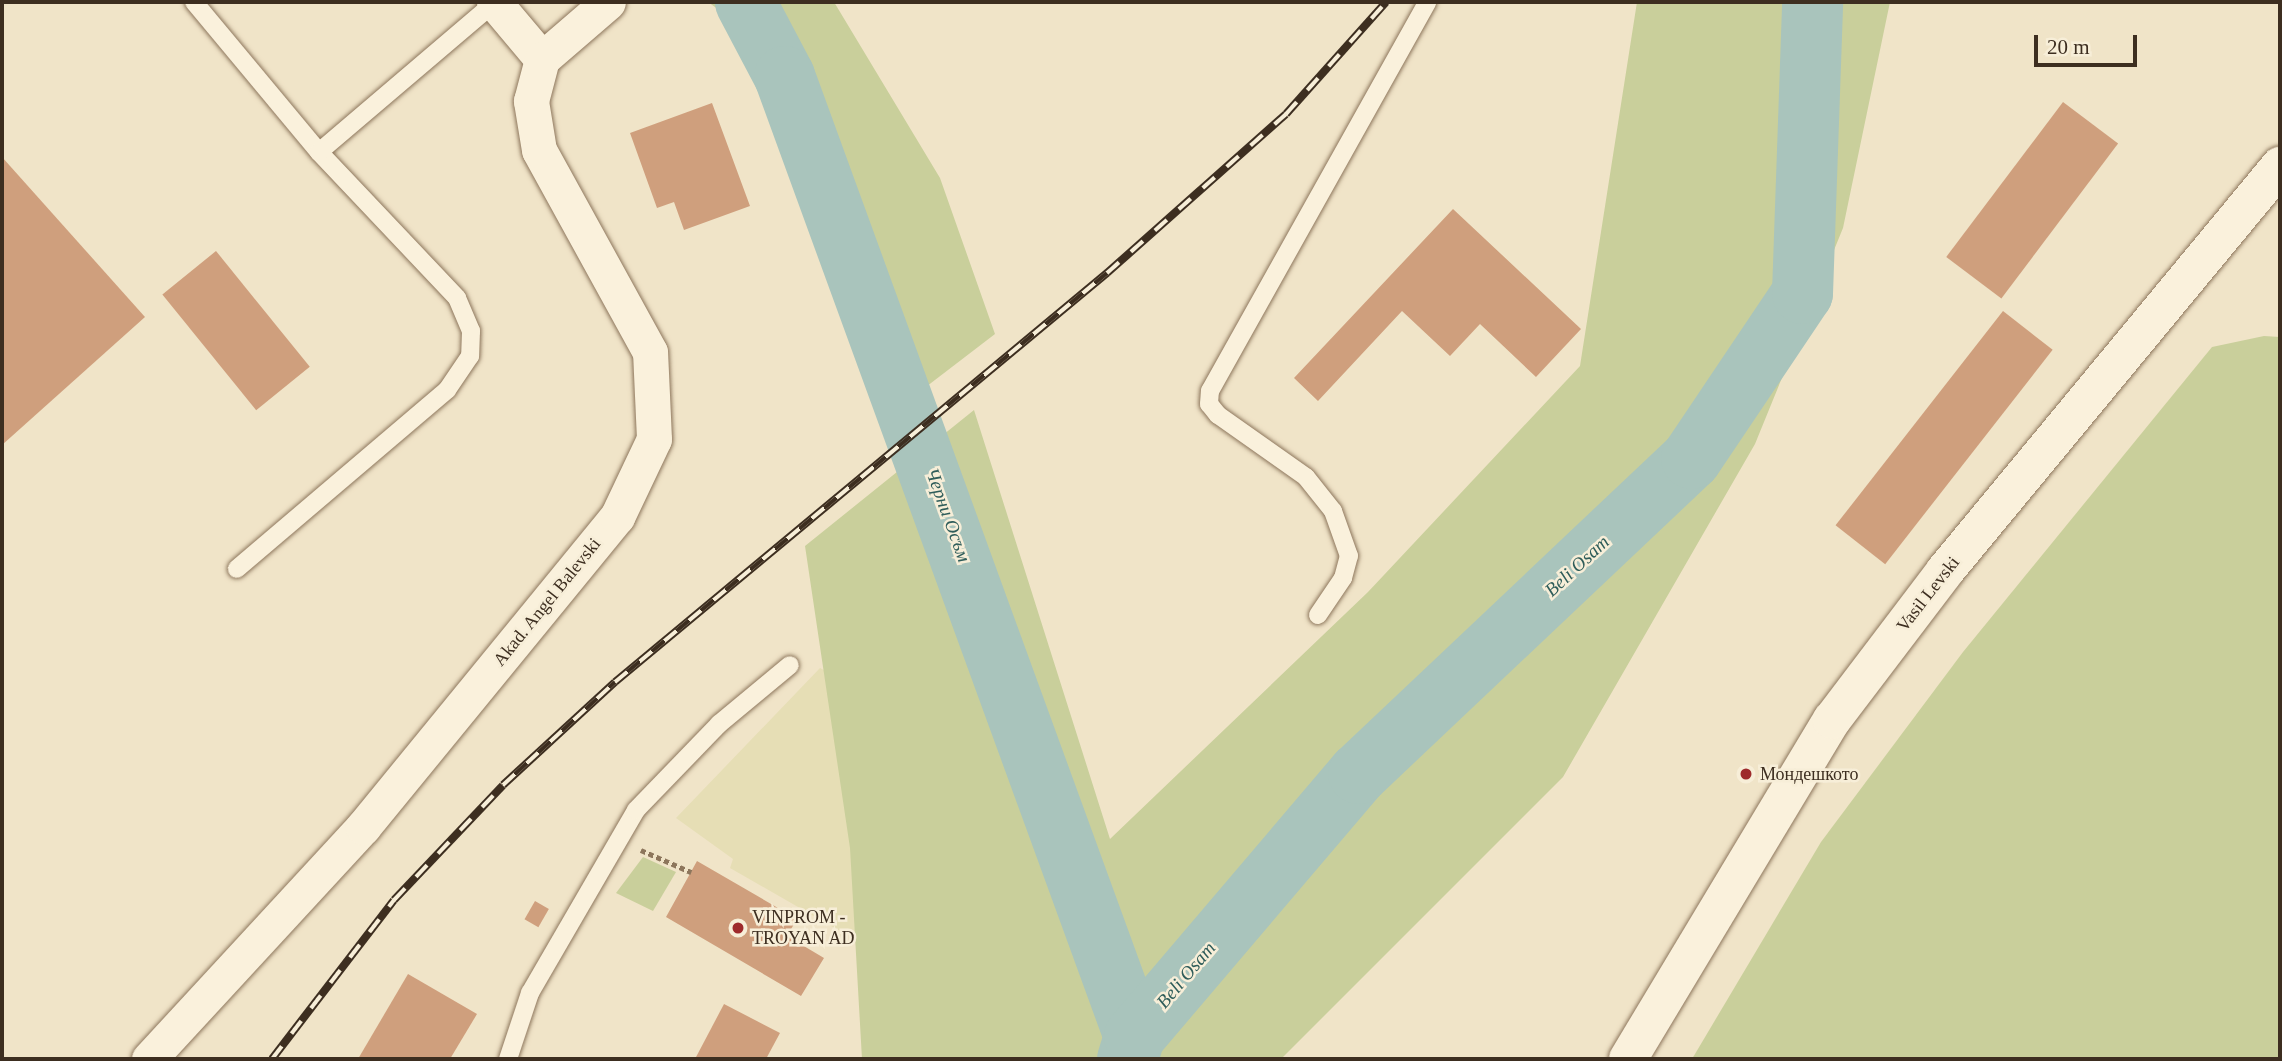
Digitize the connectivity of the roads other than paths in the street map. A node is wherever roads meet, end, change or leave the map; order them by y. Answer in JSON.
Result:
{"nodes":[{"id":1,"x":194,"y":2,"type":"edge"},
{"id":2,"x":494,"y":2,"type":"edge"},
{"id":3,"x":608,"y":2,"type":"edge"},
{"id":4,"x":1427,"y":2,"type":"edge"},
{"id":5,"x":542,"y":59,"type":"junction"},
{"id":6,"x":318,"y":152,"type":"junction"},
{"id":7,"x":2280,"y":166,"type":"edge"},
{"id":8,"x":237,"y":569,"type":"dead end"},
{"id":9,"x":1318,"y":615,"type":"dead end"},
{"id":10,"x":790,"y":665,"type":"dead end"},
{"id":11,"x":149,"y":1059,"type":"edge"},
{"id":12,"x":509,"y":1059,"type":"edge"},
{"id":13,"x":1628,"y":1059,"type":"edge"}],
"edges":[{"from":1,"to":6,"type":"lane"},
{"from":2,"to":5,"type":"street"},
{"from":2,"to":6,"type":"lane"},
{"from":3,"to":5,"type":"street"},
{"from":4,"to":9,"type":"lane"},
{"from":5,"to":11,"type":"street","name":"Akad. Angel Balevski"},
{"from":6,"to":8,"type":"lane"},
{"from":7,"to":13,"type":"main road","name":"Vasil Levski"},
{"from":10,"to":12,"type":"lane"}]}
